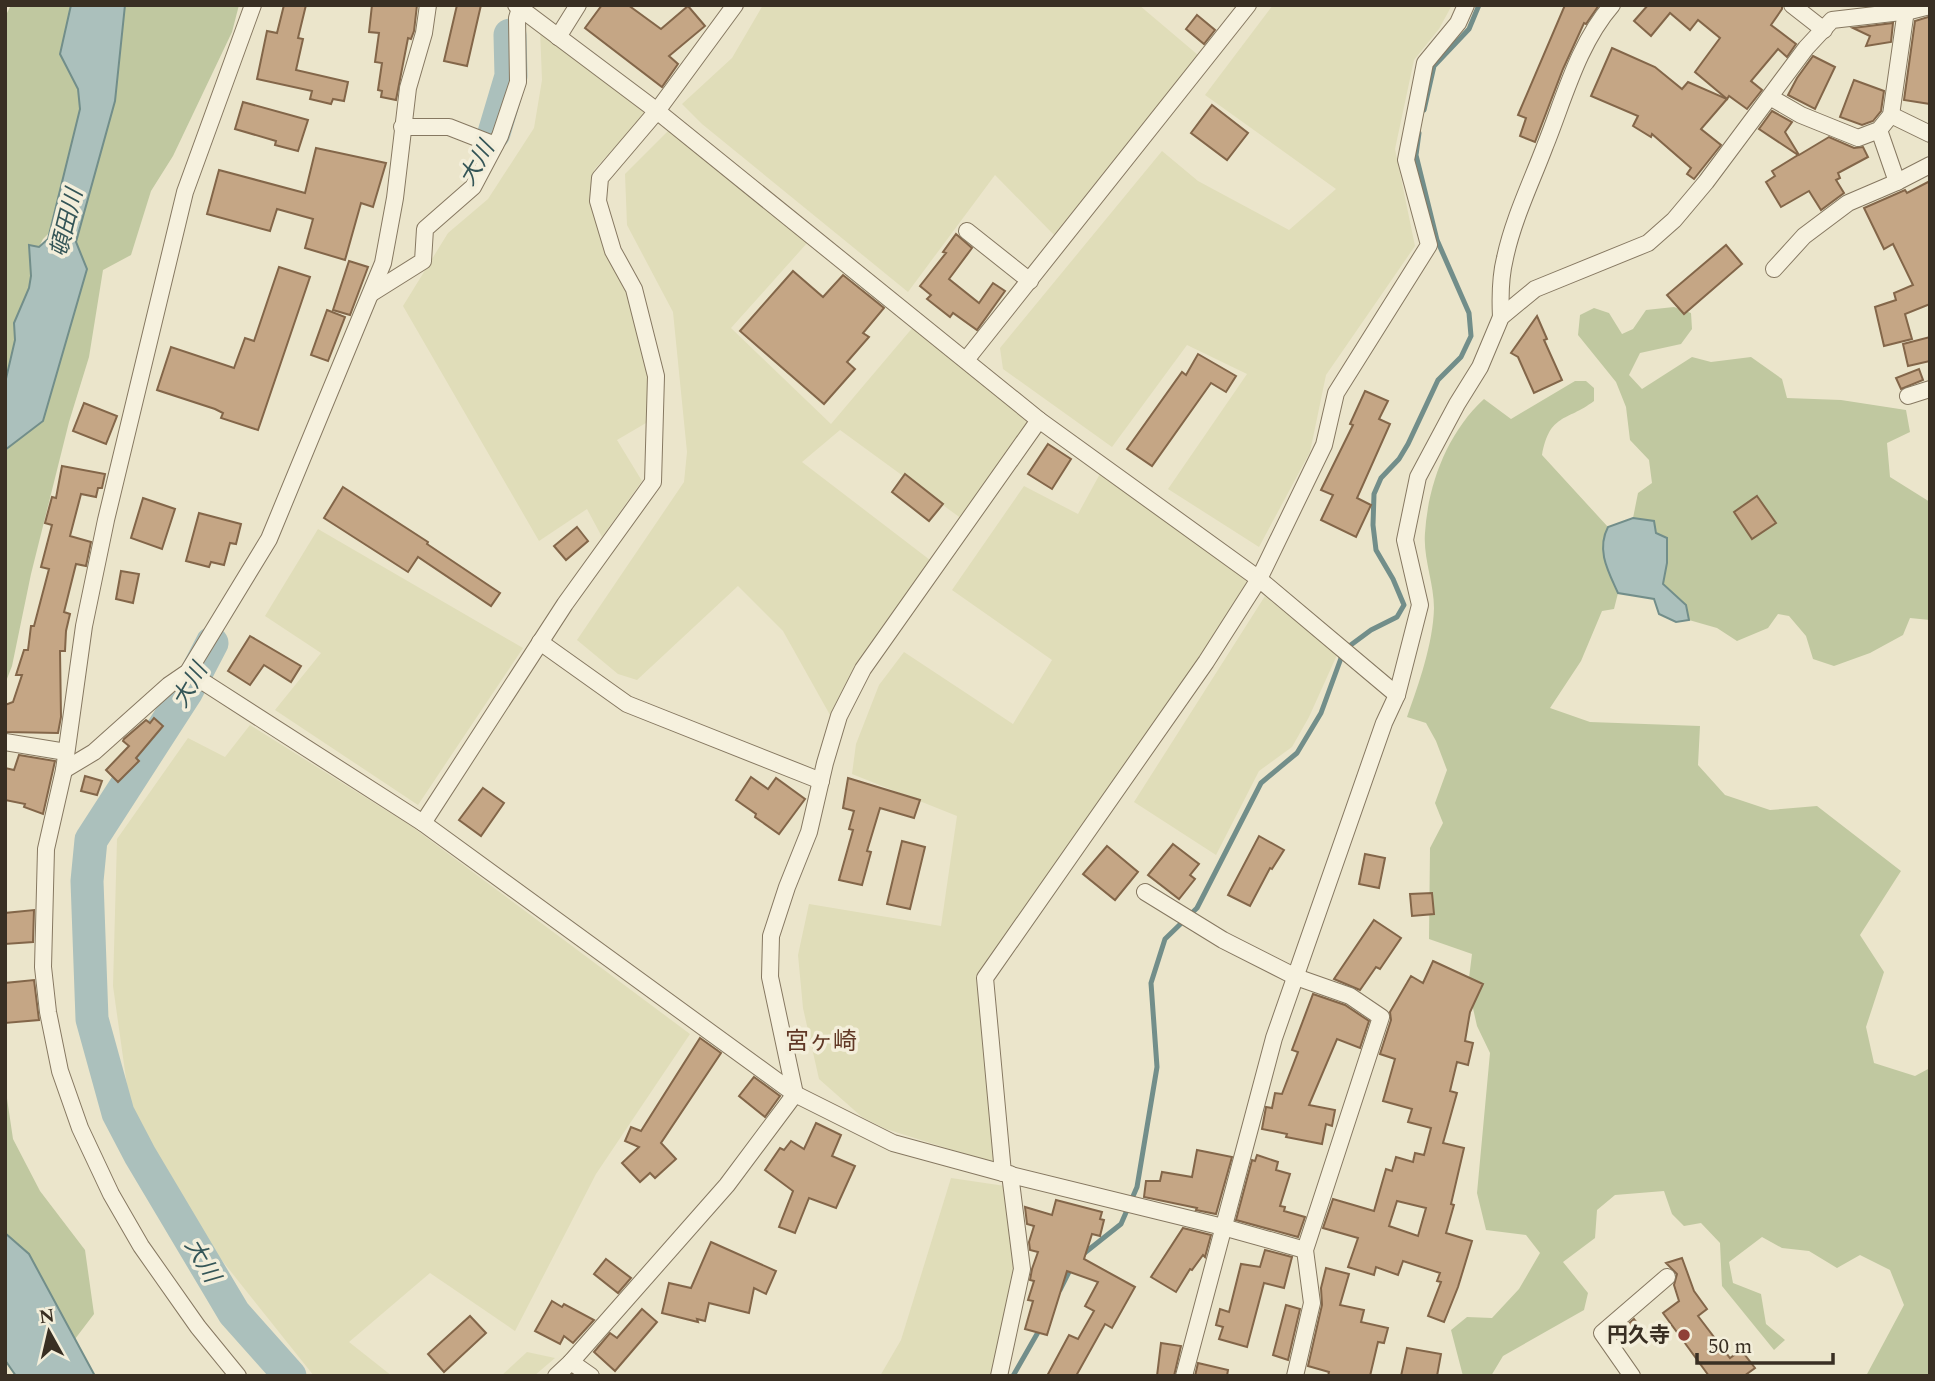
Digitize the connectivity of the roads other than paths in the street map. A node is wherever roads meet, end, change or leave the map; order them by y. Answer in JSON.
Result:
{"nodes":[{"id":1,"x":253,"y":5,"type":"edge"},
{"id":2,"x":428,"y":5,"type":"edge"},
{"id":3,"x":578,"y":5,"type":"edge"},
{"id":4,"x":735,"y":5,"type":"edge"},
{"id":5,"x":1248,"y":5,"type":"edge"},
{"id":6,"x":1466,"y":5,"type":"edge"},
{"id":7,"x":1612,"y":5,"type":"edge"},
{"id":8,"x":1792,"y":5,"type":"edge"},
{"id":9,"x":1930,"y":6,"type":"edge"},
{"id":10,"x":518,"y":7,"type":"edge"},
{"id":11,"x":1909,"y":9,"type":"edge"},
{"id":12,"x":1824,"y":30,"type":"junction"},
{"id":13,"x":558,"y":37,"type":"junction"},
{"id":14,"x":1770,"y":97,"type":"junction"},
{"id":15,"x":657,"y":111,"type":"junction"},
{"id":16,"x":1891,"y":115,"type":"junction"},
{"id":17,"x":402,"y":127,"type":"junction"},
{"id":18,"x":1879,"y":130,"type":"junction"},
{"id":19,"x":1930,"y":134,"type":"edge"},
{"id":20,"x":495,"y":145,"type":"junction"},
{"id":21,"x":1930,"y":165,"type":"edge"},
{"id":22,"x":1897,"y":182,"type":"junction"},
{"id":23,"x":967,"y":231,"type":"dead end"},
{"id":24,"x":1774,"y":269,"type":"dead end"},
{"id":25,"x":1030,"y":281,"type":"junction"},
{"id":26,"x":372,"y":293,"type":"junction"},
{"id":27,"x":1501,"y":317,"type":"junction"},
{"id":28,"x":966,"y":360,"type":"junction"},
{"id":29,"x":1930,"y":389,"type":"edge"},
{"id":30,"x":1908,"y":396,"type":"dead end"},
{"id":31,"x":1039,"y":420,"type":"junction"},
{"id":32,"x":1259,"y":579,"type":"junction"},
{"id":33,"x":540,"y":642,"type":"junction"},
{"id":34,"x":188,"y":672,"type":"junction"},
{"id":35,"x":1397,"y":695,"type":"junction"},
{"id":36,"x":5,"y":742,"type":"edge"},
{"id":37,"x":66,"y":752,"type":"junction"},
{"id":38,"x":64,"y":770,"type":"junction"},
{"id":39,"x":821,"y":780,"type":"junction"},
{"id":40,"x":423,"y":823,"type":"junction"},
{"id":41,"x":1145,"y":892,"type":"dead end"},
{"id":42,"x":1296,"y":977,"type":"junction"},
{"id":43,"x":795,"y":1094,"type":"junction"},
{"id":44,"x":1006,"y":1174,"type":"junction"},
{"id":45,"x":1223,"y":1227,"type":"junction"},
{"id":46,"x":1305,"y":1250,"type":"junction"},
{"id":47,"x":1667,"y":1277,"type":"dead end"},
{"id":48,"x":571,"y":1362,"type":"junction"},
{"id":49,"x":237,"y":1376,"type":"edge"},
{"id":50,"x":555,"y":1376,"type":"edge"},
{"id":51,"x":591,"y":1376,"type":"edge"},
{"id":52,"x":999,"y":1376,"type":"edge"},
{"id":53,"x":1184,"y":1376,"type":"edge"},
{"id":54,"x":1295,"y":1376,"type":"edge"},
{"id":55,"x":1632,"y":1376,"type":"edge"}],
"edges":[{"from":1,"to":37,"type":"street"},
{"from":2,"to":17,"type":"street"},
{"from":3,"to":13,"type":"street"},
{"from":4,"to":15,"type":"street"},
{"from":5,"to":25,"type":"street"},
{"from":6,"to":32,"type":"street"},
{"from":7,"to":27,"type":"street"},
{"from":8,"to":12,"type":"street"},
{"from":9,"to":11,"type":"street"},
{"from":10,"to":13,"type":"street"},
{"from":10,"to":20,"type":"street"},
{"from":11,"to":12,"type":"street"},
{"from":11,"to":16,"type":"street"},
{"from":12,"to":14,"type":"street"},
{"from":13,"to":15,"type":"street"},
{"from":14,"to":18,"type":"street"},
{"from":14,"to":27,"type":"street"},
{"from":15,"to":28,"type":"street"},
{"from":15,"to":33,"type":"street"},
{"from":16,"to":18,"type":"street"},
{"from":16,"to":19,"type":"street"},
{"from":17,"to":20,"type":"street"},
{"from":17,"to":26,"type":"street"},
{"from":18,"to":22,"type":"street"},
{"from":20,"to":26,"type":"street"},
{"from":21,"to":22,"type":"street"},
{"from":22,"to":24,"type":"street"},
{"from":23,"to":25,"type":"street"},
{"from":25,"to":28,"type":"street"},
{"from":26,"to":34,"type":"street"},
{"from":27,"to":35,"type":"street"},
{"from":28,"to":31,"type":"street"},
{"from":29,"to":30,"type":"street"},
{"from":31,"to":32,"type":"street"},
{"from":31,"to":39,"type":"street"},
{"from":32,"to":35,"type":"street"},
{"from":32,"to":44,"type":"street"},
{"from":33,"to":39,"type":"street"},
{"from":33,"to":40,"type":"street"},
{"from":34,"to":38,"type":"street"},
{"from":34,"to":40,"type":"street"},
{"from":35,"to":42,"type":"street"},
{"from":36,"to":37,"type":"street"},
{"from":37,"to":38,"type":"street"},
{"from":38,"to":49,"type":"street"},
{"from":39,"to":43,"type":"street"},
{"from":40,"to":43,"type":"street"},
{"from":41,"to":42,"type":"street"},
{"from":42,"to":45,"type":"street"},
{"from":42,"to":46,"type":"street"},
{"from":43,"to":44,"type":"street"},
{"from":43,"to":48,"type":"street"},
{"from":44,"to":45,"type":"street"},
{"from":44,"to":52,"type":"street"},
{"from":45,"to":46,"type":"street"},
{"from":45,"to":53,"type":"street"},
{"from":46,"to":54,"type":"street"},
{"from":47,"to":55,"type":"street"},
{"from":48,"to":50,"type":"street"},
{"from":48,"to":51,"type":"street"}]}
